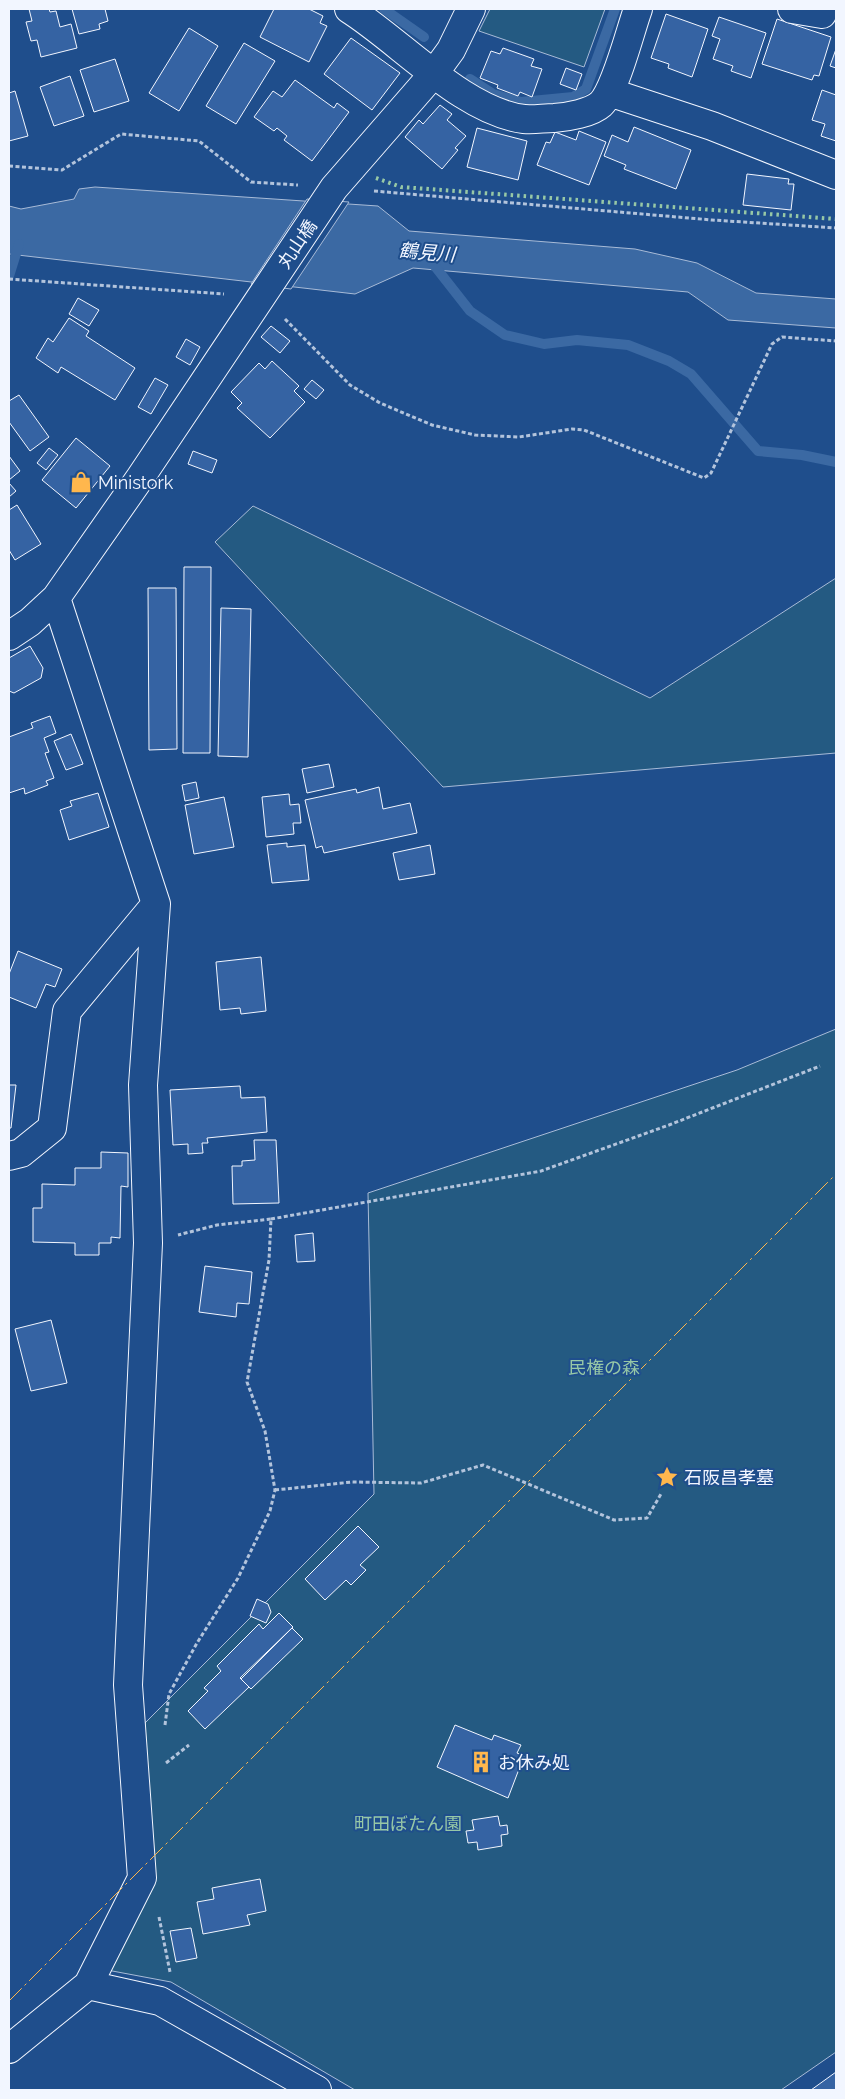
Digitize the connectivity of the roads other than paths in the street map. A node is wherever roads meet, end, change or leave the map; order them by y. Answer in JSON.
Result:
{"nodes":[{"id":1,"x":349,"y":9,"type":"edge"},
{"id":2,"x":471,"y":9,"type":"edge"},
{"id":3,"x":638,"y":9,"type":"edge"},
{"id":4,"x":792,"y":9,"type":"edge"},
{"id":5,"x":822,"y":14,"type":"dead end"},
{"id":6,"x":434,"y":72,"type":"junction"},
{"id":7,"x":609,"y":92,"type":"junction"},
{"id":8,"x":836,"y":175,"type":"edge"},
{"id":9,"x":56,"y":598,"type":"junction"},
{"id":10,"x":9,"y":636,"type":"edge"},
{"id":11,"x":156,"y":904,"type":"junction"},
{"id":12,"x":9,"y":1156,"type":"edge"},
{"id":13,"x":88,"y":1985,"type":"junction"},
{"id":14,"x":9,"y":2049,"type":"edge"},
{"id":15,"x":317,"y":2090,"type":"edge"}],
"edges":[{"from":1,"to":6,"type":"street"},
{"from":2,"to":6,"type":"street","name":"丸山橋"},
{"from":3,"to":7,"type":"street"},
{"from":4,"to":5,"type":"street"},
{"from":6,"to":7,"type":"street"},
{"from":6,"to":9,"type":"street","name":"丸山橋"},
{"from":7,"to":8,"type":"street"},
{"from":9,"to":10,"type":"street","name":"丸山橋"},
{"from":9,"to":11,"type":"street"},
{"from":11,"to":12,"type":"street"},
{"from":11,"to":13,"type":"street"},
{"from":13,"to":14,"type":"street"},
{"from":13,"to":15,"type":"street"}]}
